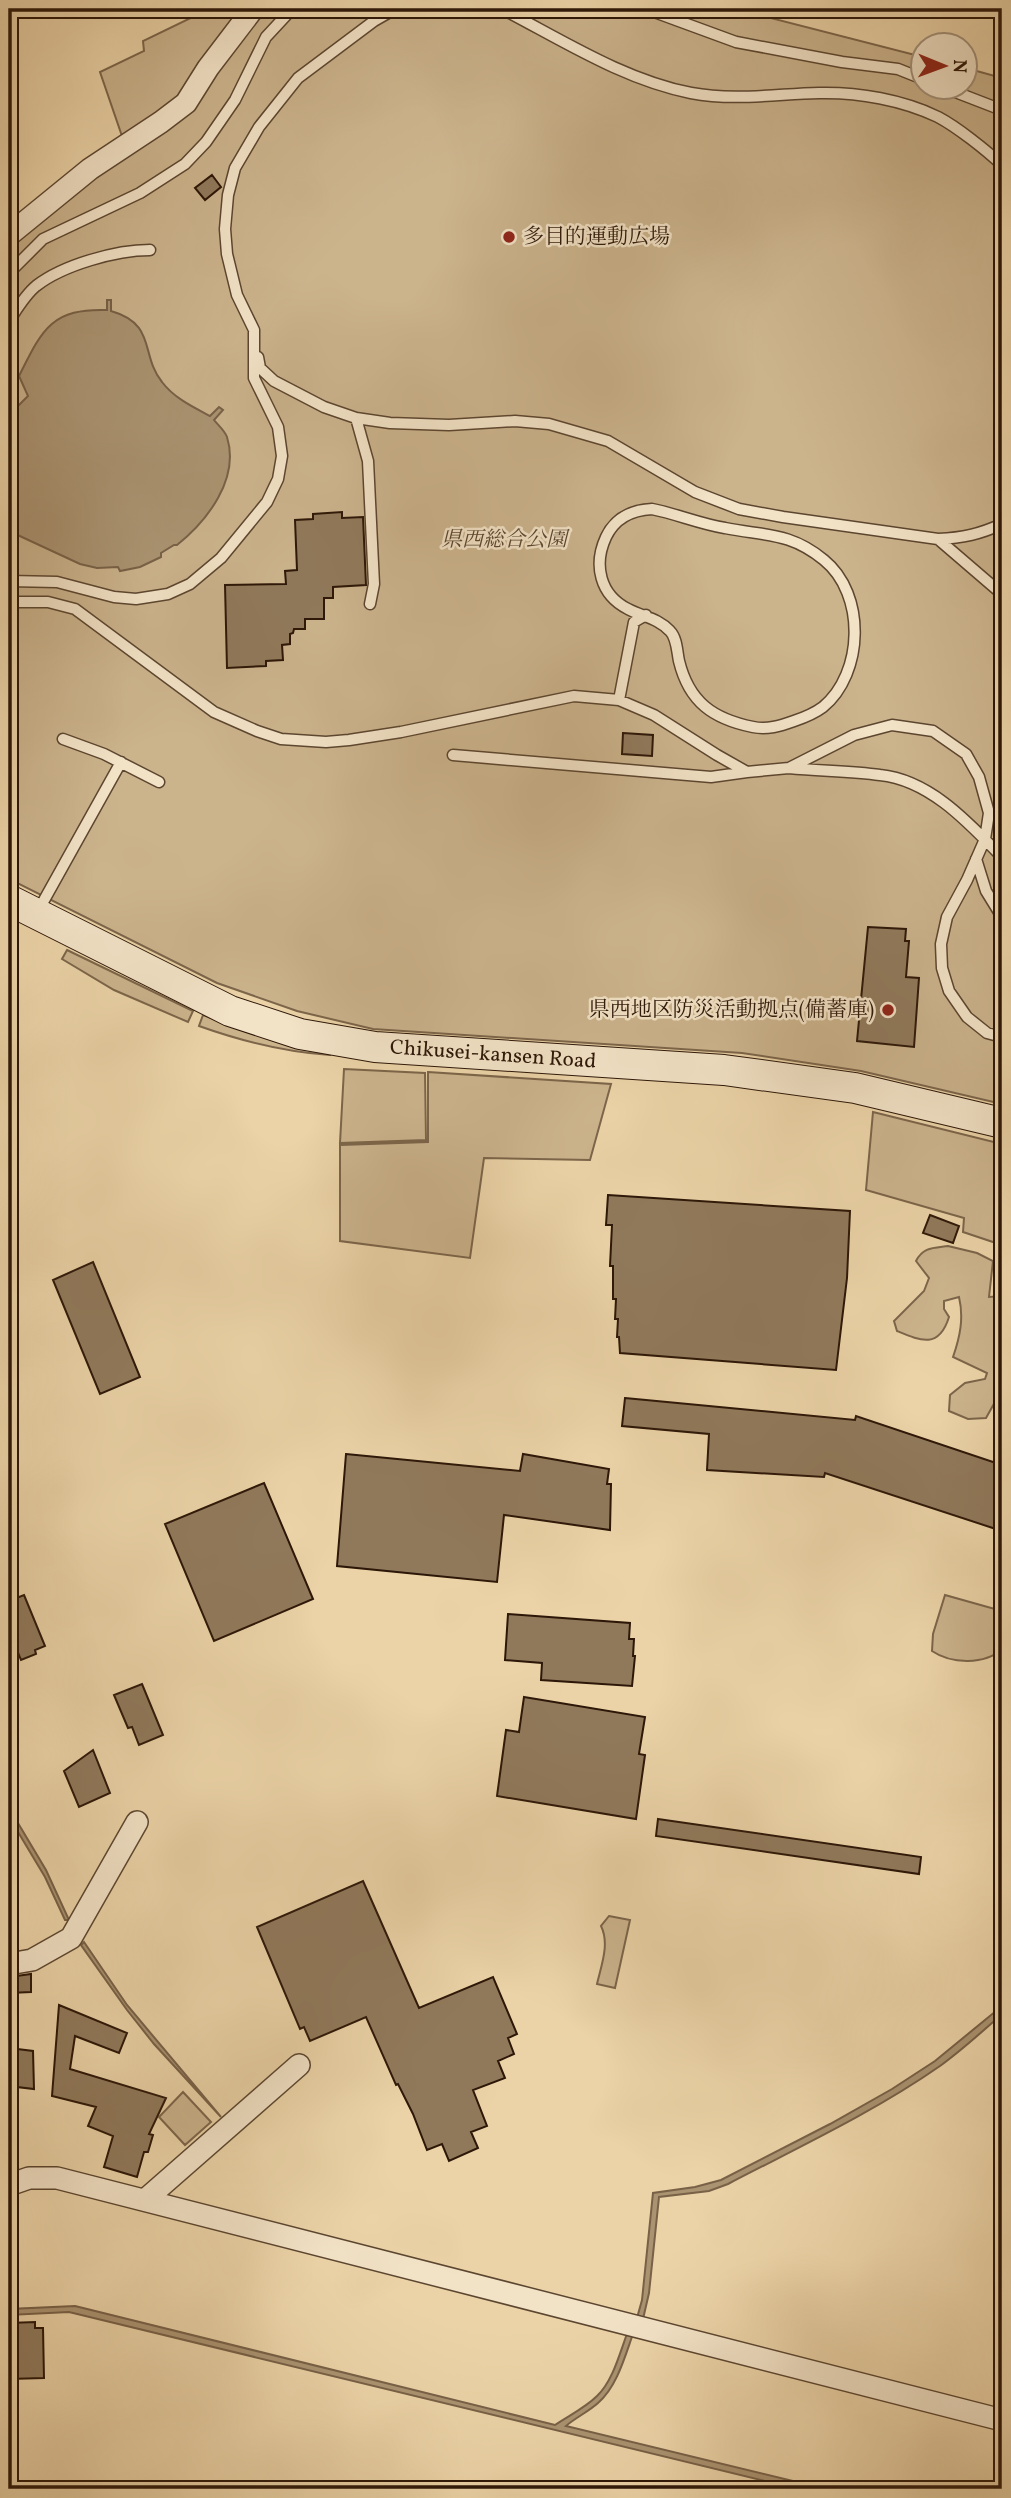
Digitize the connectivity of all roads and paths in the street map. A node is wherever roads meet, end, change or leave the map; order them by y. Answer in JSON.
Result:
{"nodes":[{"id":1,"x":253,"y":9,"type":"edge"},
{"id":2,"x":292,"y":9,"type":"edge"},
{"id":3,"x":395,"y":9,"type":"edge"},
{"id":4,"x":502,"y":9,"type":"edge"},
{"id":5,"x":646,"y":9,"type":"edge"},
{"id":6,"x":909,"y":73,"type":"edge"},
{"id":7,"x":979,"y":101,"type":"edge"},
{"id":8,"x":1002,"y":110,"type":"edge"},
{"id":9,"x":1002,"y":165,"type":"edge"},
{"id":10,"x":9,"y":235,"type":"edge"},
{"id":11,"x":150,"y":250,"type":"dead end"},
{"id":12,"x":9,"y":273,"type":"edge"},
{"id":13,"x":9,"y":321,"type":"edge"},
{"id":14,"x":254,"y":345,"type":"junction"},
{"id":15,"x":356,"y":418,"type":"junction"},
{"id":16,"x":1002,"y":524,"type":"edge"},
{"id":17,"x":938,"y":538,"type":"junction"},
{"id":18,"x":9,"y":581,"type":"edge"},
{"id":19,"x":1002,"y":594,"type":"edge"},
{"id":20,"x":9,"y":602,"type":"edge"},
{"id":21,"x":370,"y":604,"type":"dead end"},
{"id":22,"x":646,"y":615,"type":"junction"},
{"id":23,"x":618,"y":700,"type":"junction"},
{"id":24,"x":63,"y":739,"type":"dead end"},
{"id":25,"x":453,"y":755,"type":"dead end"},
{"id":26,"x":121,"y":762,"type":"junction"},
{"id":27,"x":789,"y":768,"type":"junction"},
{"id":28,"x":747,"y":772,"type":"junction"},
{"id":29,"x":159,"y":782,"type":"dead end"},
{"id":30,"x":985,"y":839,"type":"junction"},
{"id":31,"x":1002,"y":857,"type":"edge"},
{"id":32,"x":976,"y":859,"type":"junction"},
{"id":33,"x":9,"y":900,"type":"edge"},
{"id":34,"x":36,"y":913,"type":"junction"},
{"id":35,"x":1002,"y":918,"type":"edge"},
{"id":36,"x":1002,"y":1037,"type":"edge"},
{"id":37,"x":1002,"y":1123,"type":"edge"},
{"id":38,"x":137,"y":1822,"type":"dead end"},
{"id":39,"x":9,"y":1964,"type":"edge"},
{"id":40,"x":299,"y":2064,"type":"dead end"},
{"id":41,"x":9,"y":2185,"type":"edge"},
{"id":42,"x":145,"y":2200,"type":"junction"},
{"id":43,"x":1002,"y":2420,"type":"edge"}],
"edges":[{"from":1,"to":10,"type":"street"},
{"from":2,"to":12,"type":"lane"},
{"from":3,"to":14,"type":"lane"},
{"from":4,"to":9,"type":"lane"},
{"from":5,"to":6,"type":"lane"},
{"from":7,"to":8,"type":"lane"},
{"from":11,"to":13,"type":"lane"},
{"from":14,"to":15,"type":"lane"},
{"from":14,"to":18,"type":"lane"},
{"from":15,"to":17,"type":"lane"},
{"from":15,"to":21,"type":"lane"},
{"from":16,"to":17,"type":"lane"},
{"from":17,"to":19,"type":"lane"},
{"from":20,"to":23,"type":"lane"},
{"from":22,"to":22,"type":"lane"},
{"from":22,"to":23,"type":"lane"},
{"from":23,"to":28,"type":"lane"},
{"from":24,"to":26,"type":"lane"},
{"from":25,"to":28,"type":"lane"},
{"from":26,"to":29,"type":"lane"},
{"from":26,"to":34,"type":"lane"},
{"from":27,"to":28,"type":"lane"},
{"from":27,"to":30,"type":"lane"},
{"from":27,"to":30,"type":"lane"},
{"from":30,"to":31,"type":"lane"},
{"from":30,"to":32,"type":"lane"},
{"from":32,"to":35,"type":"lane"},
{"from":32,"to":36,"type":"lane"},
{"from":33,"to":34,"type":"street","name":"Chikusei-kansen Road"},
{"from":34,"to":37,"type":"street","name":"Chikusei-kansen Road"},
{"from":38,"to":39,"type":"street"},
{"from":40,"to":42,"type":"street"},
{"from":41,"to":42,"type":"street"},
{"from":42,"to":43,"type":"street"}]}
